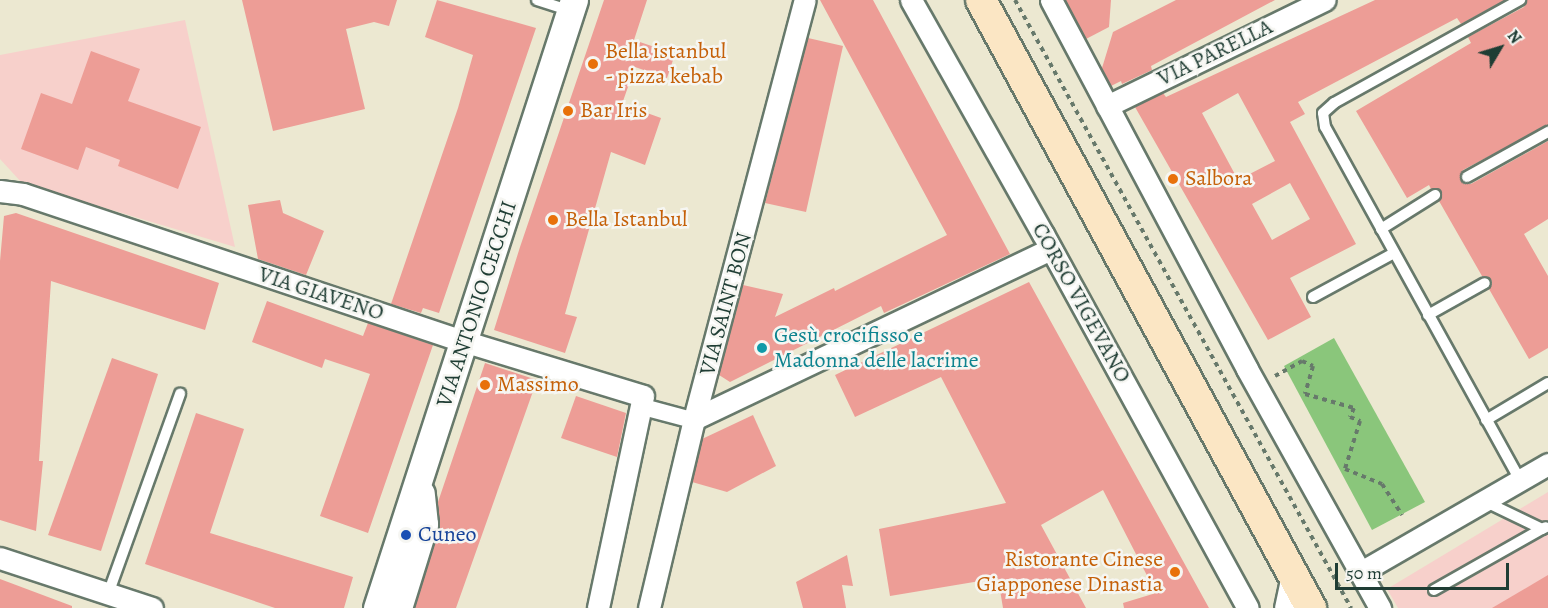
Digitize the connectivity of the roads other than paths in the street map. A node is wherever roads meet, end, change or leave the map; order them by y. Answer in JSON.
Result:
{"nodes":[{"id":1,"x":537,"y":0,"type":"edge"},
{"id":2,"x":805,"y":0,"type":"edge"},
{"id":3,"x":911,"y":0,"type":"edge"},
{"id":4,"x":981,"y":0,"type":"edge"},
{"id":5,"x":1051,"y":0,"type":"edge"},
{"id":6,"x":1324,"y":0,"type":"edge"},
{"id":7,"x":1520,"y":0,"type":"edge"},
{"id":8,"x":572,"y":6,"type":"edge"},
{"id":9,"x":1107,"y":106,"type":"junction"},
{"id":10,"x":1548,"y":132,"type":"edge"},
{"id":11,"x":1467,"y":177,"type":"dead end"},
{"id":12,"x":0,"y":191,"type":"edge"},
{"id":13,"x":1435,"y":195,"type":"dead end"},
{"id":14,"x":1381,"y":229,"type":"junction"},
{"id":15,"x":1051,"y":249,"type":"junction"},
{"id":16,"x":1394,"y":253,"type":"junction"},
{"id":17,"x":1485,"y":283,"type":"dead end"},
{"id":18,"x":1313,"y":297,"type":"dead end"},
{"id":19,"x":1428,"y":315,"type":"junction"},
{"id":20,"x":465,"y":342,"type":"junction"},
{"id":21,"x":1548,"y":384,"type":"edge"},
{"id":22,"x":180,"y":394,"type":"dead end"},
{"id":23,"x":647,"y":402,"type":"junction"},
{"id":24,"x":689,"y":419,"type":"junction"},
{"id":25,"x":1486,"y":420,"type":"junction"},
{"id":26,"x":1548,"y":464,"type":"edge"},
{"id":27,"x":419,"y":480,"type":"junction"},
{"id":28,"x":1520,"y":480,"type":"junction"},
{"id":29,"x":1484,"y":501,"type":"junction"},
{"id":30,"x":1545,"y":527,"type":"edge"},
{"id":31,"x":0,"y":558,"type":"edge"},
{"id":32,"x":1361,"y":572,"type":"junction"},
{"id":33,"x":1292,"y":574,"type":"junction"},
{"id":34,"x":1434,"y":590,"type":"dead end"},
{"id":35,"x":108,"y":594,"type":"junction"},
{"id":36,"x":152,"y":608,"type":"edge"},
{"id":37,"x":377,"y":608,"type":"edge"},
{"id":38,"x":398,"y":608,"type":"edge"},
{"id":39,"x":598,"y":608,"type":"edge"},
{"id":40,"x":650,"y":608,"type":"edge"},
{"id":41,"x":1248,"y":608,"type":"edge"},
{"id":42,"x":1285,"y":608,"type":"edge"},
{"id":43,"x":1311,"y":608,"type":"edge"},
{"id":44,"x":1380,"y":608,"type":"edge"}],
"edges":[{"from":1,"to":8,"type":"lane"},
{"from":2,"to":24,"type":"street","name":"VIA SAINT BON"},
{"from":3,"to":15,"type":"street","name":"CORSO VIGEVANO"},
{"from":4,"to":33,"type":"main road"},
{"from":5,"to":9,"type":"street"},
{"from":6,"to":9,"type":"street","name":"VIA PARELLA"},
{"from":7,"to":14,"type":"lane"},
{"from":8,"to":20,"type":"street","name":"VIA ANTONIO CECCHI"},
{"from":9,"to":32,"type":"street"},
{"from":10,"to":11,"type":"lane"},
{"from":12,"to":20,"type":"street","name":"VIA GIAVENO"},
{"from":13,"to":14,"type":"lane"},
{"from":14,"to":16,"type":"lane"},
{"from":15,"to":24,"type":"street"},
{"from":15,"to":41,"type":"street","name":"CORSO VIGEVANO"},
{"from":16,"to":18,"type":"lane"},
{"from":16,"to":19,"type":"lane"},
{"from":17,"to":19,"type":"lane"},
{"from":19,"to":25,"type":"lane"},
{"from":20,"to":23,"type":"street","name":"VIA GIAVENO"},
{"from":20,"to":27,"type":"street","name":"VIA ANTONIO CECCHI"},
{"from":21,"to":25,"type":"lane"},
{"from":22,"to":35,"type":"lane"},
{"from":23,"to":24,"type":"street"},
{"from":23,"to":39,"type":"street"},
{"from":24,"to":40,"type":"street","name":"VIA SAINT BON"},
{"from":25,"to":28,"type":"lane"},
{"from":26,"to":28,"type":"street"},
{"from":27,"to":37,"type":"street","name":"VIA ANTONIO CECCHI"},
{"from":27,"to":38,"type":"street"},
{"from":28,"to":29,"type":"street"},
{"from":29,"to":30,"type":"lane"},
{"from":29,"to":32,"type":"street"},
{"from":30,"to":34,"type":"lane"},
{"from":31,"to":35,"type":"street"},
{"from":32,"to":44,"type":"street"},
{"from":33,"to":42,"type":"street"},
{"from":33,"to":43,"type":"main road"},
{"from":35,"to":36,"type":"street"}]}
